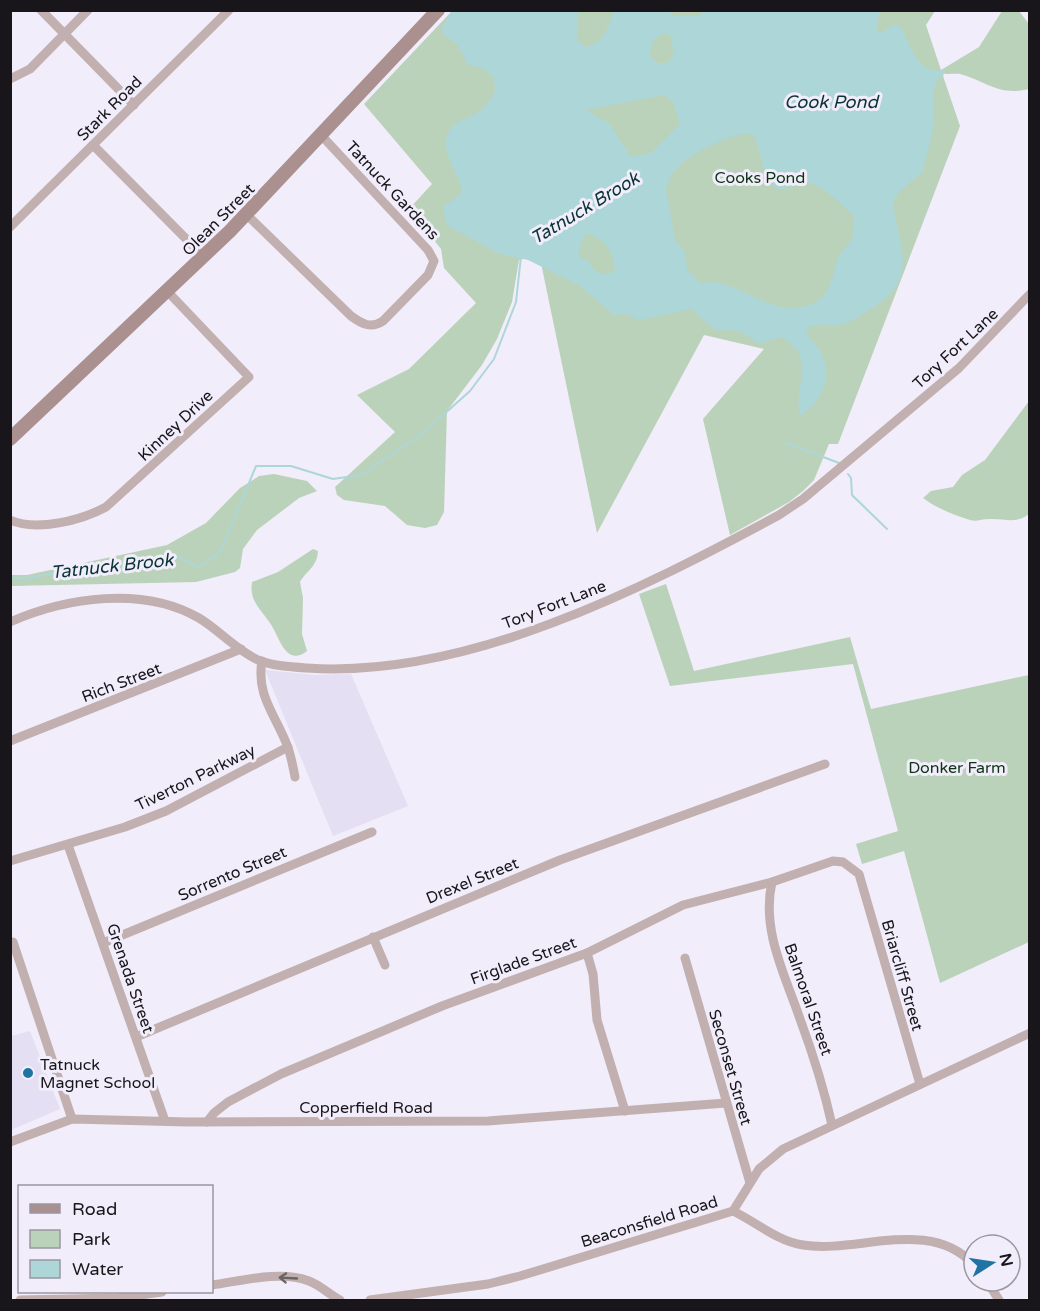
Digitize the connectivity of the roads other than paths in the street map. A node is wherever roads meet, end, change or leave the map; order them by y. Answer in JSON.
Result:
{"nodes":[{"id":1,"x":41,"y":10,"type":"edge"},
{"id":2,"x":88,"y":10,"type":"edge"},
{"id":3,"x":229,"y":10,"type":"edge"},
{"id":4,"x":438,"y":10,"type":"edge"},
{"id":5,"x":64,"y":34,"type":"junction"},
{"id":6,"x":10,"y":79,"type":"edge"},
{"id":7,"x":134,"y":105,"type":"junction"},
{"id":8,"x":321,"y":135,"type":"junction"},
{"id":9,"x":93,"y":146,"type":"junction"},
{"id":10,"x":246,"y":214,"type":"junction"},
{"id":11,"x":10,"y":227,"type":"edge"},
{"id":12,"x":204,"y":257,"type":"junction"},
{"id":13,"x":168,"y":292,"type":"junction"},
{"id":14,"x":1029,"y":296,"type":"edge"},
{"id":15,"x":10,"y":439,"type":"edge"},
{"id":16,"x":10,"y":520,"type":"edge"},
{"id":17,"x":10,"y":622,"type":"edge"},
{"id":18,"x":241,"y":649,"type":"junction"},
{"id":19,"x":262,"y":661,"type":"junction"},
{"id":20,"x":10,"y":741,"type":"edge"},
{"id":21,"x":288,"y":747,"type":"junction"},
{"id":22,"x":825,"y":764,"type":"dead end"},
{"id":23,"x":296,"y":777,"type":"dead end"},
{"id":24,"x":372,"y":832,"type":"dead end"},
{"id":25,"x":68,"y":845,"type":"junction"},
{"id":26,"x":10,"y":861,"type":"edge"},
{"id":27,"x":859,"y":874,"type":"joint"},
{"id":28,"x":772,"y":882,"type":"junction"},
{"id":29,"x":373,"y":937,"type":"junction"},
{"id":30,"x":10,"y":943,"type":"edge"},
{"id":31,"x":103,"y":943,"type":"junction"},
{"id":32,"x":586,"y":953,"type":"junction"},
{"id":33,"x":685,"y":958,"type":"dead end"},
{"id":34,"x":385,"y":965,"type":"dead end"},
{"id":35,"x":1029,"y":1033,"type":"edge"},
{"id":36,"x":136,"y":1037,"type":"junction"},
{"id":37,"x":920,"y":1084,"type":"junction"},
{"id":38,"x":726,"y":1103,"type":"junction"},
{"id":39,"x":625,"y":1111,"type":"junction"},
{"id":40,"x":72,"y":1119,"type":"junction"},
{"id":41,"x":165,"y":1121,"type":"junction"},
{"id":42,"x":207,"y":1122,"type":"junction"},
{"id":43,"x":832,"y":1125,"type":"junction"},
{"id":44,"x":10,"y":1142,"type":"edge"},
{"id":45,"x":750,"y":1184,"type":"junction"},
{"id":46,"x":733,"y":1211,"type":"junction"},
{"id":47,"x":962,"y":1256,"type":"edge"},
{"id":48,"x":213,"y":1285,"type":"edge"},
{"id":49,"x":156,"y":1293,"type":"edge"},
{"id":50,"x":129,"y":1298,"type":"edge"},
{"id":51,"x":20,"y":1300,"type":"edge"},
{"id":52,"x":340,"y":1300,"type":"edge"},
{"id":53,"x":370,"y":1300,"type":"edge"}],
"edges":[{"from":1,"to":5,"type":"street"},
{"from":2,"to":5,"type":"street"},
{"from":3,"to":7,"type":"street","name":"Stark Road"},
{"from":4,"to":8,"type":"street","name":"Olean Street"},
{"from":5,"to":6,"type":"street"},
{"from":5,"to":7,"type":"street"},
{"from":7,"to":9,"type":"street","name":"Stark Road"},
{"from":8,"to":10,"type":"street","name":"Olean Street"},
{"from":8,"to":10,"type":"street","name":"Tatnuck Gardens"},
{"from":9,"to":11,"type":"street","name":"Stark Road"},
{"from":9,"to":12,"type":"street"},
{"from":10,"to":12,"type":"street","name":"Olean Street"},
{"from":12,"to":13,"type":"street","name":"Olean Street"},
{"from":13,"to":15,"type":"street","name":"Olean Street"},
{"from":13,"to":16,"type":"street","name":"Kinney Drive"},
{"from":14,"to":19,"type":"street","name":"Tory Fort Lane"},
{"from":17,"to":18,"type":"street","name":"Tory Fort Lane"},
{"from":18,"to":19,"type":"street","name":"Tory Fort Lane"},
{"from":18,"to":20,"type":"street","name":"Rich Street"},
{"from":19,"to":21,"type":"street"},
{"from":21,"to":23,"type":"street"},
{"from":21,"to":25,"type":"street","name":"Tiverton Parkway"},
{"from":22,"to":29,"type":"street","name":"Drexel Street"},
{"from":24,"to":31,"type":"street","name":"Sorrento Street"},
{"from":25,"to":26,"type":"street","name":"Tiverton Parkway"},
{"from":25,"to":31,"type":"street","name":"Grenada Street"},
{"from":27,"to":28,"type":"street","name":"Firglade Street"},
{"from":27,"to":37,"type":"street","name":"Briarcliff Street"},
{"from":28,"to":32,"type":"street","name":"Firglade Street"},
{"from":28,"to":43,"type":"street","name":"Balmoral Street"},
{"from":29,"to":34,"type":"street"},
{"from":29,"to":36,"type":"street","name":"Drexel Street"},
{"from":30,"to":40,"type":"street"},
{"from":31,"to":36,"type":"street","name":"Grenada Street"},
{"from":32,"to":39,"type":"street"},
{"from":32,"to":42,"type":"street","name":"Firglade Street"},
{"from":33,"to":38,"type":"street","name":"Seconset Street"},
{"from":35,"to":37,"type":"street","name":"Beaconsfield Road"},
{"from":36,"to":41,"type":"street","name":"Grenada Street"},
{"from":37,"to":43,"type":"street","name":"Beaconsfield Road"},
{"from":38,"to":39,"type":"street","name":"Copperfield Road"},
{"from":38,"to":45,"type":"street","name":"Seconset Street"},
{"from":39,"to":42,"type":"street","name":"Copperfield Road"},
{"from":40,"to":41,"type":"street","name":"Copperfield Road"},
{"from":40,"to":44,"type":"street","name":"Copperfield Road"},
{"from":41,"to":42,"type":"street","name":"Copperfield Road"},
{"from":43,"to":45,"type":"street","name":"Beaconsfield Road"},
{"from":45,"to":46,"type":"street","name":"Beaconsfield Road"},
{"from":46,"to":47,"type":"street"},
{"from":46,"to":53,"type":"street","name":"Beaconsfield Road"},
{"from":52,"to":48,"type":"street","one_way":true},
{"from":49,"to":50,"type":"street"},
{"from":50,"to":51,"type":"street"}]}
